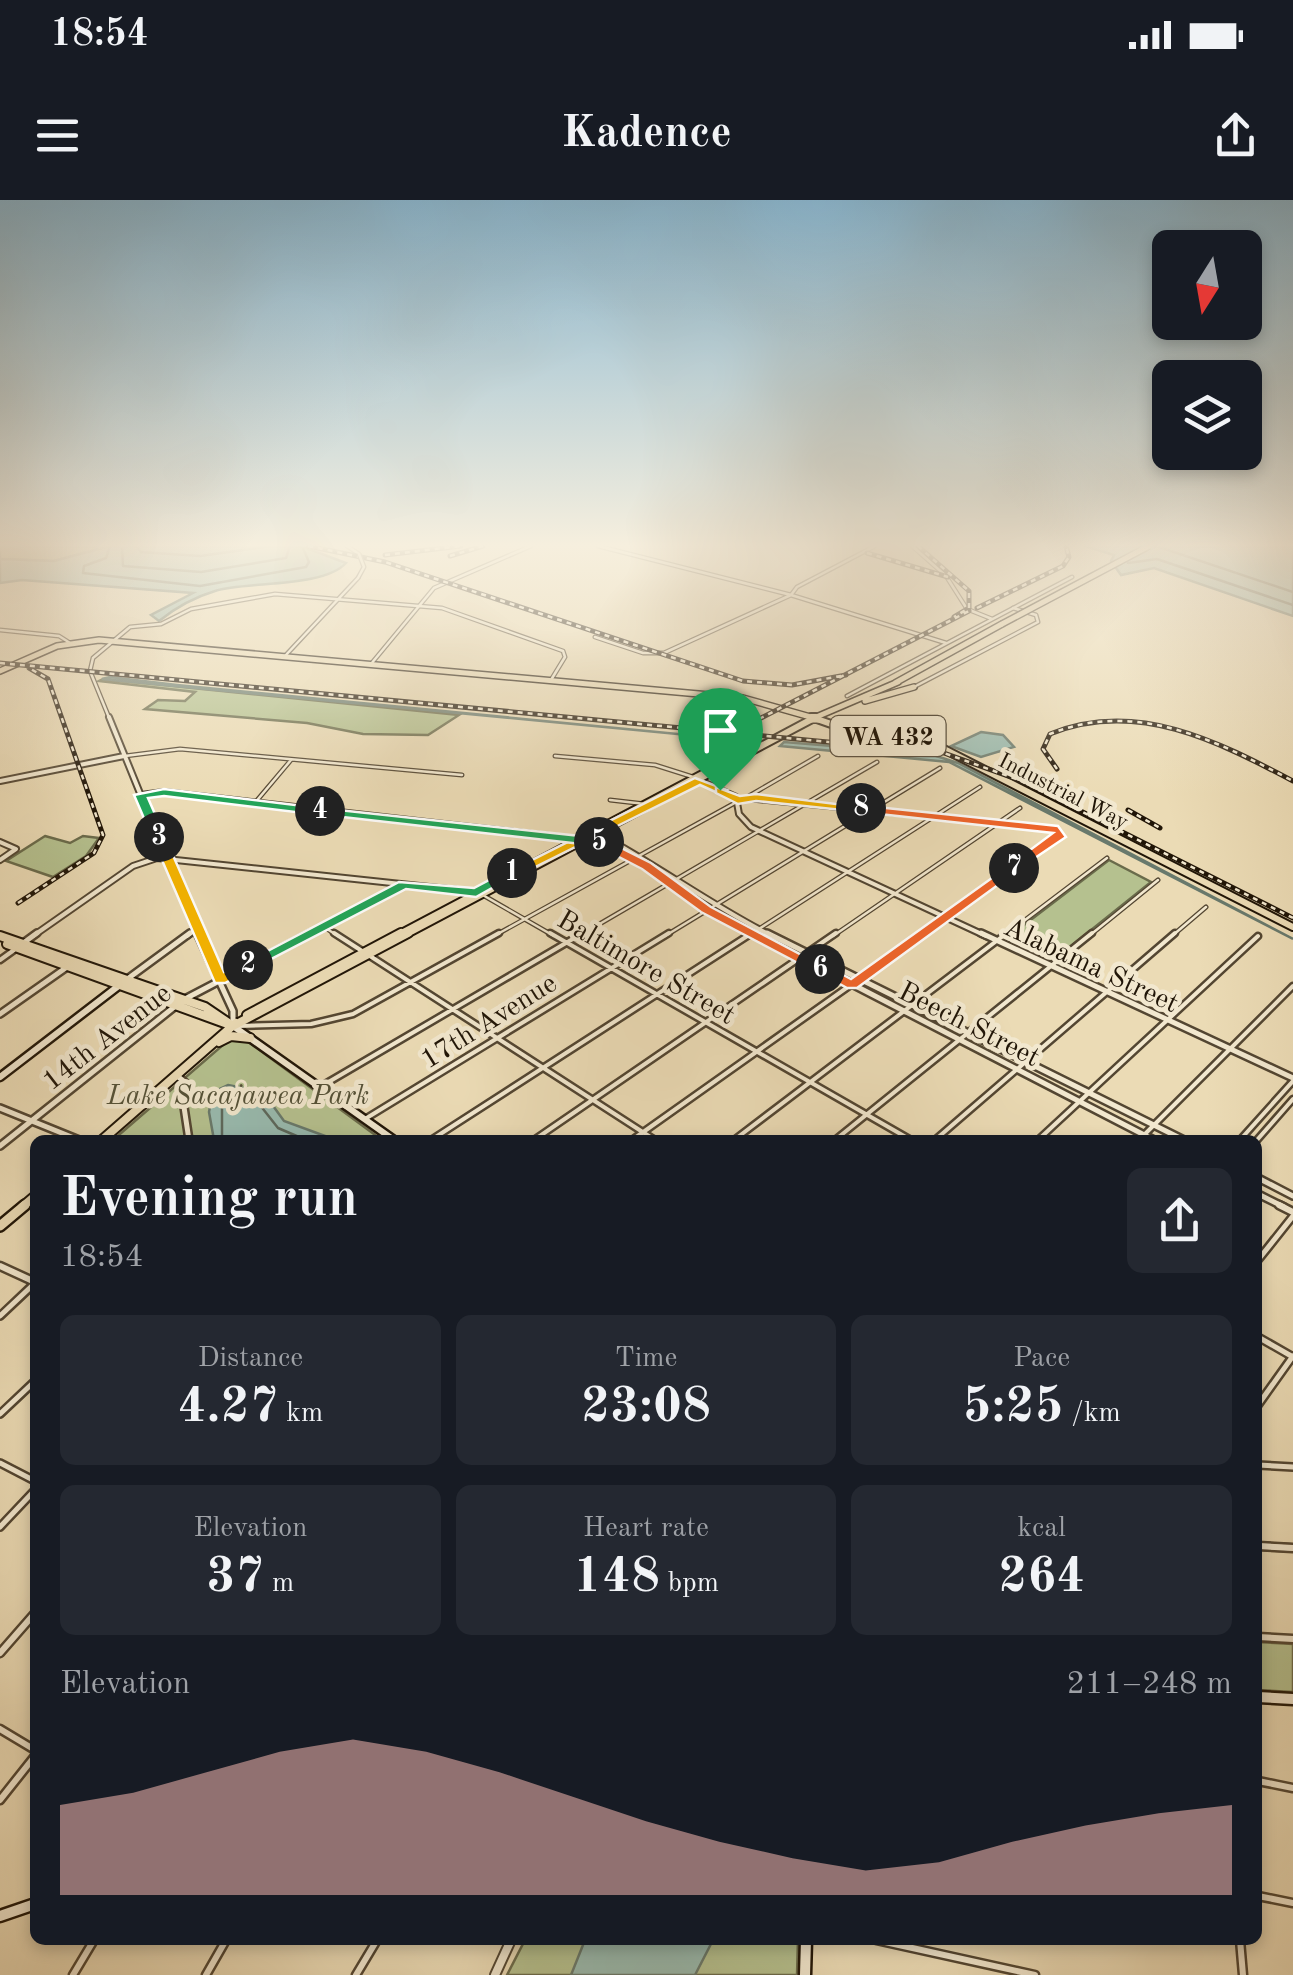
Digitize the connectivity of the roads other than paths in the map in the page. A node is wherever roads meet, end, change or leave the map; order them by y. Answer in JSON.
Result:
{"nodes":[{"id":1,"x":128,"y":629,"type":"edge"},
{"id":2,"x":311,"y":629,"type":"edge"},
{"id":3,"x":401,"y":629,"type":"edge"},
{"id":4,"x":500,"y":629,"type":"edge"},
{"id":5,"x":716,"y":629,"type":"edge"},
{"id":6,"x":899,"y":629,"type":"edge"},
{"id":7,"x":973,"y":629,"type":"edge"},
{"id":8,"x":993,"y":629,"type":"edge"},
{"id":9,"x":1025,"y":629,"type":"edge"},
{"id":10,"x":0,"y":630,"type":"edge"},
{"id":11,"x":596,"y":636,"type":"dead end"},
{"id":12,"x":113,"y":641,"type":"junction"},
{"id":13,"x":70,"y":643,"type":"junction"},
{"id":14,"x":946,"y":643,"type":"junction"},
{"id":15,"x":285,"y":656,"type":"junction"},
{"id":16,"x":371,"y":664,"type":"junction"},
{"id":17,"x":0,"y":671,"type":"edge"},
{"id":18,"x":550,"y":680,"type":"junction"},
{"id":19,"x":876,"y":680,"type":"junction"},
{"id":20,"x":894,"y":684,"type":"junction"},
{"id":21,"x":914,"y":687,"type":"junction"},
{"id":22,"x":847,"y":696,"type":"dead end"},
{"id":23,"x":833,"y":709,"type":"junction"},
{"id":24,"x":811,"y":717,"type":"junction"},
{"id":25,"x":125,"y":756,"type":"junction"},
{"id":26,"x":555,"y":756,"type":"dead end"},
{"id":27,"x":818,"y":756,"type":"dead end"},
{"id":28,"x":290,"y":760,"type":"junction"},
{"id":29,"x":877,"y":762,"type":"dead end"},
{"id":30,"x":940,"y":768,"type":"dead end"},
{"id":31,"x":462,"y":775,"type":"dead end"},
{"id":32,"x":697,"y":779,"type":"junction"},
{"id":33,"x":0,"y":781,"type":"edge"},
{"id":34,"x":980,"y":787,"type":"dead end"},
{"id":35,"x":140,"y":795,"type":"junction"},
{"id":36,"x":750,"y":798,"type":"junction"},
{"id":37,"x":610,"y":800,"type":"dead end"},
{"id":38,"x":738,"y":800,"type":"junction"},
{"id":39,"x":808,"y":802,"type":"junction"},
{"id":40,"x":254,"y":804,"type":"junction"},
{"id":41,"x":644,"y":804,"type":"junction"},
{"id":42,"x":1020,"y":808,"type":"dead end"},
{"id":43,"x":870,"y":809,"type":"junction"},
{"id":44,"x":936,"y":816,"type":"junction"},
{"id":45,"x":999,"y":822,"type":"junction"},
{"id":46,"x":760,"y":831,"type":"junction"},
{"id":47,"x":599,"y":834,"type":"junction"},
{"id":48,"x":561,"y":836,"type":"junction"},
{"id":49,"x":578,"y":838,"type":"junction"},
{"id":50,"x":589,"y":839,"type":"junction"},
{"id":51,"x":614,"y":841,"type":"junction"},
{"id":52,"x":0,"y":842,"type":"edge"},
{"id":53,"x":565,"y":848,"type":"junction"},
{"id":54,"x":802,"y":851,"type":"junction"},
{"id":55,"x":639,"y":855,"type":"junction"},
{"id":56,"x":168,"y":858,"type":"junction"},
{"id":57,"x":632,"y":858,"type":"junction"},
{"id":58,"x":1107,"y":858,"type":"dead end"},
{"id":59,"x":0,"y":860,"type":"edge"},
{"id":60,"x":848,"y":872,"type":"junction"},
{"id":61,"x":674,"y":880,"type":"junction"},
{"id":62,"x":1158,"y":880,"type":"dead end"},
{"id":63,"x":668,"y":884,"type":"junction"},
{"id":64,"x":404,"y":885,"type":"junction"},
{"id":65,"x":480,"y":894,"type":"junction"},
{"id":66,"x":895,"y":894,"type":"junction"},
{"id":67,"x":1206,"y":907,"type":"dead end"},
{"id":68,"x":709,"y":908,"type":"junction"},
{"id":69,"x":944,"y":917,"type":"junction"},
{"id":70,"x":526,"y":918,"type":"junction"},
{"id":71,"x":324,"y":927,"type":"junction"},
{"id":72,"x":1293,"y":927,"type":"edge"},
{"id":73,"x":195,"y":930,"type":"junction"},
{"id":74,"x":755,"y":931,"type":"junction"},
{"id":75,"x":1258,"y":936,"type":"dead end"},
{"id":76,"x":0,"y":939,"type":"edge"},
{"id":77,"x":998,"y":942,"type":"junction"},
{"id":78,"x":566,"y":943,"type":"junction"},
{"id":79,"x":20,"y":946,"type":"junction"},
{"id":80,"x":805,"y":953,"type":"junction"},
{"id":81,"x":367,"y":954,"type":"junction"},
{"id":82,"x":798,"y":957,"type":"junction"},
{"id":83,"x":0,"y":960,"type":"edge"},
{"id":84,"x":72,"y":964,"type":"junction"},
{"id":85,"x":1050,"y":966,"type":"junction"},
{"id":86,"x":611,"y":968,"type":"junction"},
{"id":87,"x":220,"y":980,"type":"junction"},
{"id":88,"x":123,"y":982,"type":"junction"},
{"id":89,"x":412,"y":982,"type":"junction"},
{"id":90,"x":855,"y":983,"type":"junction"},
{"id":91,"x":1293,"y":986,"type":"edge"},
{"id":92,"x":1104,"y":990,"type":"junction"},
{"id":93,"x":657,"y":995,"type":"junction"},
{"id":94,"x":181,"y":1002,"type":"junction"},
{"id":95,"x":915,"y":1003,"type":"junction"},
{"id":96,"x":453,"y":1010,"type":"junction"},
{"id":97,"x":904,"y":1011,"type":"junction"},
{"id":98,"x":0,"y":1014,"type":"edge"},
{"id":99,"x":261,"y":1014,"type":"junction"},
{"id":100,"x":1165,"y":1020,"type":"junction"},
{"id":101,"x":704,"y":1022,"type":"junction"},
{"id":102,"x":267,"y":1025,"type":"junction"},
{"id":103,"x":233,"y":1026,"type":"junction"},
{"id":104,"x":971,"y":1031,"type":"junction"},
{"id":105,"x":250,"y":1038,"type":"junction"},
{"id":106,"x":496,"y":1038,"type":"junction"},
{"id":107,"x":960,"y":1040,"type":"junction"},
{"id":108,"x":210,"y":1046,"type":"junction"},
{"id":109,"x":1229,"y":1049,"type":"junction"},
{"id":110,"x":754,"y":1051,"type":"junction"},
{"id":111,"x":1028,"y":1060,"type":"junction"},
{"id":112,"x":543,"y":1068,"type":"junction"},
{"id":113,"x":1017,"y":1070,"type":"junction"},
{"id":114,"x":176,"y":1074,"type":"junction"},
{"id":115,"x":0,"y":1077,"type":"edge"},
{"id":116,"x":1293,"y":1080,"type":"edge"},
{"id":117,"x":810,"y":1082,"type":"junction"},
{"id":118,"x":320,"y":1087,"type":"junction"},
{"id":119,"x":1090,"y":1092,"type":"junction"},
{"id":120,"x":590,"y":1098,"type":"junction"},
{"id":121,"x":1293,"y":1099,"type":"edge"},
{"id":122,"x":1080,"y":1102,"type":"junction"},
{"id":123,"x":0,"y":1108,"type":"edge"},
{"id":124,"x":866,"y":1114,"type":"junction"},
{"id":125,"x":365,"y":1119,"type":"junction"},
{"id":126,"x":32,"y":1121,"type":"junction"},
{"id":127,"x":1154,"y":1125,"type":"junction"},
{"id":128,"x":644,"y":1132,"type":"junction"},
{"id":129,"x":67,"y":1135,"type":"edge"},
{"id":130,"x":108,"y":1135,"type":"edge"},
{"id":131,"x":189,"y":1135,"type":"edge"},
{"id":132,"x":387,"y":1135,"type":"edge"},
{"id":133,"x":439,"y":1135,"type":"edge"},
{"id":134,"x":541,"y":1135,"type":"edge"},
{"id":135,"x":640,"y":1135,"type":"edge"},
{"id":136,"x":648,"y":1135,"type":"edge"},
{"id":137,"x":741,"y":1135,"type":"edge"},
{"id":138,"x":841,"y":1135,"type":"edge"},
{"id":139,"x":903,"y":1135,"type":"edge"},
{"id":140,"x":941,"y":1135,"type":"edge"},
{"id":141,"x":1044,"y":1135,"type":"edge"},
{"id":142,"x":1136,"y":1135,"type":"edge"},
{"id":143,"x":1144,"y":1135,"type":"edge"},
{"id":144,"x":1174,"y":1135,"type":"edge"},
{"id":145,"x":1244,"y":1135,"type":"edge"},
{"id":146,"x":1261,"y":1135,"type":"edge"},
{"id":147,"x":0,"y":1146,"type":"edge"},
{"id":148,"x":1262,"y":1180,"type":"edge"},
{"id":149,"x":1262,"y":1196,"type":"edge"},
{"id":150,"x":1293,"y":1196,"type":"edge"},
{"id":151,"x":30,"y":1200,"type":"edge"},
{"id":152,"x":1293,"y":1214,"type":"edge"},
{"id":153,"x":0,"y":1226,"type":"edge"},
{"id":154,"x":1262,"y":1255,"type":"edge"},
{"id":155,"x":0,"y":1266,"type":"edge"},
{"id":156,"x":30,"y":1281,"type":"edge"},
{"id":157,"x":30,"y":1288,"type":"edge"},
{"id":158,"x":0,"y":1316,"type":"edge"},
{"id":159,"x":1262,"y":1339,"type":"edge"},
{"id":160,"x":1293,"y":1357,"type":"edge"},
{"id":161,"x":30,"y":1386,"type":"edge"},
{"id":162,"x":1262,"y":1400,"type":"edge"},
{"id":163,"x":0,"y":1414,"type":"edge"},
{"id":164,"x":0,"y":1463,"type":"edge"},
{"id":165,"x":1262,"y":1465,"type":"edge"},
{"id":166,"x":1293,"y":1467,"type":"edge"},
{"id":167,"x":30,"y":1479,"type":"edge"},
{"id":168,"x":30,"y":1495,"type":"edge"},
{"id":169,"x":0,"y":1528,"type":"edge"},
{"id":170,"x":1262,"y":1546,"type":"edge"},
{"id":171,"x":1293,"y":1548,"type":"edge"},
{"id":172,"x":30,"y":1620,"type":"edge"},
{"id":173,"x":1262,"y":1638,"type":"edge"},
{"id":174,"x":1293,"y":1639,"type":"edge"},
{"id":175,"x":0,"y":1653,"type":"edge"},
{"id":176,"x":1262,"y":1697,"type":"edge"},
{"id":177,"x":1293,"y":1700,"type":"edge"},
{"id":178,"x":0,"y":1729,"type":"edge"},
{"id":179,"x":30,"y":1750,"type":"edge"},
{"id":180,"x":30,"y":1760,"type":"edge"},
{"id":181,"x":1262,"y":1782,"type":"edge"},
{"id":182,"x":1293,"y":1788,"type":"edge"},
{"id":183,"x":0,"y":1800,"type":"edge"},
{"id":184,"x":1262,"y":1897,"type":"edge"},
{"id":185,"x":1293,"y":1903,"type":"edge"},
{"id":186,"x":30,"y":1906,"type":"edge"},
{"id":187,"x":0,"y":1916,"type":"edge"},
{"id":188,"x":91,"y":1945,"type":"edge"},
{"id":189,"x":223,"y":1945,"type":"edge"},
{"id":190,"x":373,"y":1945,"type":"edge"},
{"id":191,"x":509,"y":1945,"type":"edge"},
{"id":192,"x":806,"y":1945,"type":"edge"},
{"id":193,"x":899,"y":1945,"type":"edge"},
{"id":194,"x":1241,"y":1945,"type":"edge"},
{"id":195,"x":72,"y":1975,"type":"edge"},
{"id":196,"x":206,"y":1975,"type":"edge"},
{"id":197,"x":356,"y":1975,"type":"edge"},
{"id":198,"x":494,"y":1975,"type":"edge"},
{"id":199,"x":805,"y":1975,"type":"edge"},
{"id":200,"x":1035,"y":1975,"type":"edge"},
{"id":201,"x":1244,"y":1975,"type":"edge"}],
"edges":[{"from":1,"to":12,"type":"street"},
{"from":2,"to":15,"type":"street"},
{"from":3,"to":16,"type":"street"},
{"from":4,"to":18,"type":"street"},
{"from":5,"to":11,"type":"street"},
{"from":6,"to":14,"type":"street"},
{"from":7,"to":14,"type":"street"},
{"from":8,"to":20,"type":"highway","bridge":true},
{"from":9,"to":21,"type":"street"},
{"from":10,"to":13,"type":"street"},
{"from":12,"to":13,"type":"highway","number":"WA 432"},
{"from":12,"to":15,"type":"highway","number":"WA 432"},
{"from":12,"to":25,"type":"street"},
{"from":13,"to":17,"type":"highway","number":"WA 432"},
{"from":14,"to":19,"type":"street"},
{"from":15,"to":16,"type":"highway","number":"WA 432"},
{"from":16,"to":18,"type":"highway","number":"WA 432"},
{"from":18,"to":24,"type":"highway","number":"WA 432"},
{"from":19,"to":20,"type":"highway"},
{"from":19,"to":22,"type":"street"},
{"from":20,"to":21,"type":"highway"},
{"from":20,"to":23,"type":"highway"},
{"from":20,"to":24,"type":"highway"},
{"from":21,"to":23,"type":"highway"},
{"from":23,"to":24,"type":"highway"},
{"from":24,"to":32,"type":"main road"},
{"from":24,"to":72,"type":"main road","name":"Industrial Way","number":"WA 432"},
{"from":25,"to":28,"type":"street"},
{"from":25,"to":33,"type":"street"},
{"from":25,"to":35,"type":"street"},
{"from":26,"to":32,"type":"street","name":"Alabama Street"},
{"from":27,"to":36,"type":"street"},
{"from":28,"to":31,"type":"street"},
{"from":28,"to":40,"type":"street"},
{"from":29,"to":39,"type":"street"},
{"from":30,"to":43,"type":"street","name":"17th Avenue"},
{"from":32,"to":38,"type":"street","name":"Alabama Street"},
{"from":32,"to":41,"type":"main road"},
{"from":32,"to":47,"type":"main road"},
{"from":34,"to":44,"type":"street"},
{"from":35,"to":40,"type":"street","name":"Beech Street"},
{"from":35,"to":56,"type":"street"},
{"from":36,"to":38,"type":"street"},
{"from":36,"to":39,"type":"street"},
{"from":37,"to":41,"type":"street"},
{"from":38,"to":46,"type":"street","name":"Alabama Street"},
{"from":38,"to":55,"type":"street"},
{"from":39,"to":43,"type":"street"},
{"from":39,"to":46,"type":"street"},
{"from":40,"to":48,"type":"street","name":"Beech Street"},
{"from":41,"to":49,"type":"main road"},
{"from":42,"to":45,"type":"street"},
{"from":43,"to":44,"type":"street"},
{"from":43,"to":54,"type":"street","name":"17th Avenue"},
{"from":44,"to":45,"type":"street"},
{"from":44,"to":60,"type":"street"},
{"from":45,"to":66,"type":"street"},
{"from":45,"to":69,"type":"street"},
{"from":46,"to":54,"type":"street","name":"Alabama Street"},
{"from":46,"to":61,"type":"street"},
{"from":47,"to":50,"type":"main road"},
{"from":47,"to":51,"type":"street","name":"Beech Street"},
{"from":48,"to":49,"type":"street","name":"Beech Street"},
{"from":48,"to":53,"type":"main road"},
{"from":49,"to":50,"type":"street","name":"Beech Street"},
{"from":49,"to":53,"type":"main road"},
{"from":50,"to":51,"type":"street"},
{"from":50,"to":53,"type":"main road"},
{"from":50,"to":57,"type":"street","name":"Beech Street"},
{"from":51,"to":55,"type":"street","name":"Beech Street"},
{"from":52,"to":59,"type":"street"},
{"from":53,"to":65,"type":"main road"},
{"from":54,"to":60,"type":"street","name":"Alabama Street"},
{"from":54,"to":68,"type":"street","name":"17th Avenue"},
{"from":55,"to":57,"type":"street"},
{"from":55,"to":61,"type":"street","name":"Beech Street"},
{"from":56,"to":64,"type":"street","name":"Baltimore Street"},
{"from":56,"to":73,"type":"street"},
{"from":56,"to":79,"type":"street"},
{"from":57,"to":63,"type":"street","name":"Beech Street"},
{"from":57,"to":70,"type":"street"},
{"from":58,"to":77,"type":"street"},
{"from":60,"to":66,"type":"street","name":"Alabama Street"},
{"from":60,"to":74,"type":"street"},
{"from":61,"to":63,"type":"street"},
{"from":61,"to":68,"type":"street","name":"Beech Street"},
{"from":62,"to":85,"type":"street"},
{"from":63,"to":68,"type":"street","name":"Beech Street"},
{"from":63,"to":78,"type":"street"},
{"from":64,"to":65,"type":"street","name":"Baltimore Street"},
{"from":64,"to":71,"type":"street","name":"14th Avenue"},
{"from":65,"to":70,"type":"street","name":"Baltimore Street"},
{"from":65,"to":81,"type":"main road"},
{"from":66,"to":69,"type":"street","name":"Alabama Street"},
{"from":66,"to":80,"type":"street"},
{"from":67,"to":92,"type":"street"},
{"from":68,"to":74,"type":"street","name":"Beech Street"},
{"from":68,"to":86,"type":"street","name":"17th Avenue"},
{"from":69,"to":77,"type":"street","name":"Alabama Street"},
{"from":69,"to":90,"type":"street"},
{"from":70,"to":78,"type":"street","name":"Baltimore Street"},
{"from":70,"to":89,"type":"street"},
{"from":71,"to":81,"type":"street"},
{"from":71,"to":87,"type":"street","name":"14th Avenue"},
{"from":73,"to":87,"type":"street"},
{"from":73,"to":88,"type":"street"},
{"from":74,"to":80,"type":"street","name":"Beech Street"},
{"from":74,"to":82,"type":"street","name":"Beech Street"},
{"from":74,"to":93,"type":"street"},
{"from":75,"to":100,"type":"street"},
{"from":76,"to":79,"type":"main road"},
{"from":77,"to":85,"type":"street","name":"Alabama Street"},
{"from":77,"to":95,"type":"street"},
{"from":78,"to":86,"type":"street","name":"Baltimore Street"},
{"from":78,"to":96,"type":"street"},
{"from":79,"to":83,"type":"street"},
{"from":79,"to":84,"type":"main road"},
{"from":80,"to":82,"type":"street"},
{"from":80,"to":90,"type":"street","name":"Beech Street"},
{"from":81,"to":89,"type":"street"},
{"from":81,"to":99,"type":"main road"},
{"from":81,"to":103,"type":"main road"},
{"from":82,"to":90,"type":"street","name":"Beech Street"},
{"from":82,"to":101,"type":"street"},
{"from":84,"to":88,"type":"main road"},
{"from":84,"to":98,"type":"street"},
{"from":85,"to":92,"type":"street","name":"Alabama Street"},
{"from":85,"to":104,"type":"street"},
{"from":86,"to":93,"type":"street","name":"Baltimore Street"},
{"from":86,"to":106,"type":"street","name":"17th Avenue"},
{"from":87,"to":94,"type":"street","name":"14th Avenue"},
{"from":87,"to":103,"type":"street"},
{"from":88,"to":94,"type":"main road"},
{"from":88,"to":115,"type":"main road"},
{"from":89,"to":96,"type":"street"},
{"from":89,"to":102,"type":"street"},
{"from":90,"to":95,"type":"street","name":"Beech Street"},
{"from":90,"to":97,"type":"street","name":"Beech Street"},
{"from":90,"to":110,"type":"street"},
{"from":91,"to":109,"type":"street"},
{"from":92,"to":100,"type":"street","name":"Alabama Street"},
{"from":92,"to":111,"type":"street"},
{"from":93,"to":101,"type":"street","name":"Baltimore Street"},
{"from":93,"to":112,"type":"street"},
{"from":94,"to":103,"type":"main road"},
{"from":94,"to":126,"type":"street","name":"14th Avenue"},
{"from":95,"to":97,"type":"street"},
{"from":95,"to":104,"type":"street","name":"Beech Street"},
{"from":96,"to":106,"type":"street"},
{"from":96,"to":118,"type":"street"},
{"from":97,"to":107,"type":"street","name":"Beech Street"},
{"from":97,"to":117,"type":"street"},
{"from":99,"to":102,"type":"main road"},
{"from":99,"to":103,"type":"main road"},
{"from":100,"to":109,"type":"street","name":"Alabama Street"},
{"from":100,"to":119,"type":"street"},
{"from":101,"to":110,"type":"street","name":"Baltimore Street"},
{"from":101,"to":120,"type":"street"},
{"from":102,"to":103,"type":"street"},
{"from":102,"to":105,"type":"street"},
{"from":103,"to":105,"type":"main road"},
{"from":103,"to":108,"type":"main road"},
{"from":104,"to":107,"type":"street"},
{"from":104,"to":111,"type":"street","name":"Beech Street"},
{"from":105,"to":108,"type":"main road"},
{"from":105,"to":118,"type":"main road"},
{"from":106,"to":112,"type":"street"},
{"from":106,"to":125,"type":"street","name":"17th Avenue"},
{"from":107,"to":113,"type":"street","name":"Beech Street"},
{"from":107,"to":124,"type":"street"},
{"from":108,"to":114,"type":"main road"},
{"from":109,"to":116,"type":"street","name":"Alabama Street"},
{"from":109,"to":127,"type":"street"},
{"from":110,"to":117,"type":"street","name":"Baltimore Street"},
{"from":110,"to":128,"type":"street"},
{"from":111,"to":113,"type":"street"},
{"from":111,"to":119,"type":"street","name":"Beech Street"},
{"from":112,"to":120,"type":"street"},
{"from":112,"to":133,"type":"street"},
{"from":113,"to":122,"type":"street","name":"Beech Street"},
{"from":113,"to":140,"type":"street"},
{"from":114,"to":130,"type":"main road"},
{"from":114,"to":131,"type":"street"},
{"from":116,"to":145,"type":"street"},
{"from":117,"to":124,"type":"street","name":"Baltimore Street"},
{"from":117,"to":137,"type":"street"},
{"from":118,"to":125,"type":"main road"},
{"from":119,"to":122,"type":"street"},
{"from":119,"to":127,"type":"street","name":"Beech Street"},
{"from":120,"to":128,"type":"street"},
{"from":120,"to":134,"type":"street"},
{"from":121,"to":146,"type":"street"},
{"from":122,"to":141,"type":"street"},
{"from":122,"to":142,"type":"street","name":"Beech Street"},
{"from":123,"to":126,"type":"street"},
{"from":124,"to":138,"type":"street"},
{"from":124,"to":139,"type":"street","name":"Baltimore Street"},
{"from":125,"to":132,"type":"main road"},
{"from":126,"to":129,"type":"street"},
{"from":126,"to":147,"type":"street","name":"14th Avenue"},
{"from":127,"to":143,"type":"street"},
{"from":127,"to":144,"type":"street","name":"Beech Street"},
{"from":128,"to":135,"type":"street"},
{"from":128,"to":136,"type":"street"},
{"from":148,"to":150,"type":"street"},
{"from":149,"to":152,"type":"street"},
{"from":151,"to":153,"type":"main road"},
{"from":152,"to":154,"type":"street"},
{"from":155,"to":156,"type":"street"},
{"from":157,"to":158,"type":"street"},
{"from":159,"to":160,"type":"street"},
{"from":160,"to":162,"type":"street"},
{"from":161,"to":163,"type":"street"},
{"from":164,"to":167,"type":"street"},
{"from":165,"to":166,"type":"street"},
{"from":168,"to":169,"type":"street"},
{"from":170,"to":171,"type":"street"},
{"from":172,"to":175,"type":"street"},
{"from":173,"to":174,"type":"street"},
{"from":176,"to":177,"type":"main road"},
{"from":178,"to":179,"type":"street"},
{"from":180,"to":183,"type":"street"},
{"from":181,"to":182,"type":"street"},
{"from":184,"to":185,"type":"street"},
{"from":186,"to":187,"type":"main road"},
{"from":188,"to":195,"type":"street"},
{"from":189,"to":196,"type":"street"},
{"from":190,"to":197,"type":"street"},
{"from":191,"to":198,"type":"street"},
{"from":192,"to":199,"type":"main road"},
{"from":193,"to":200,"type":"street"},
{"from":194,"to":201,"type":"street"}]}
